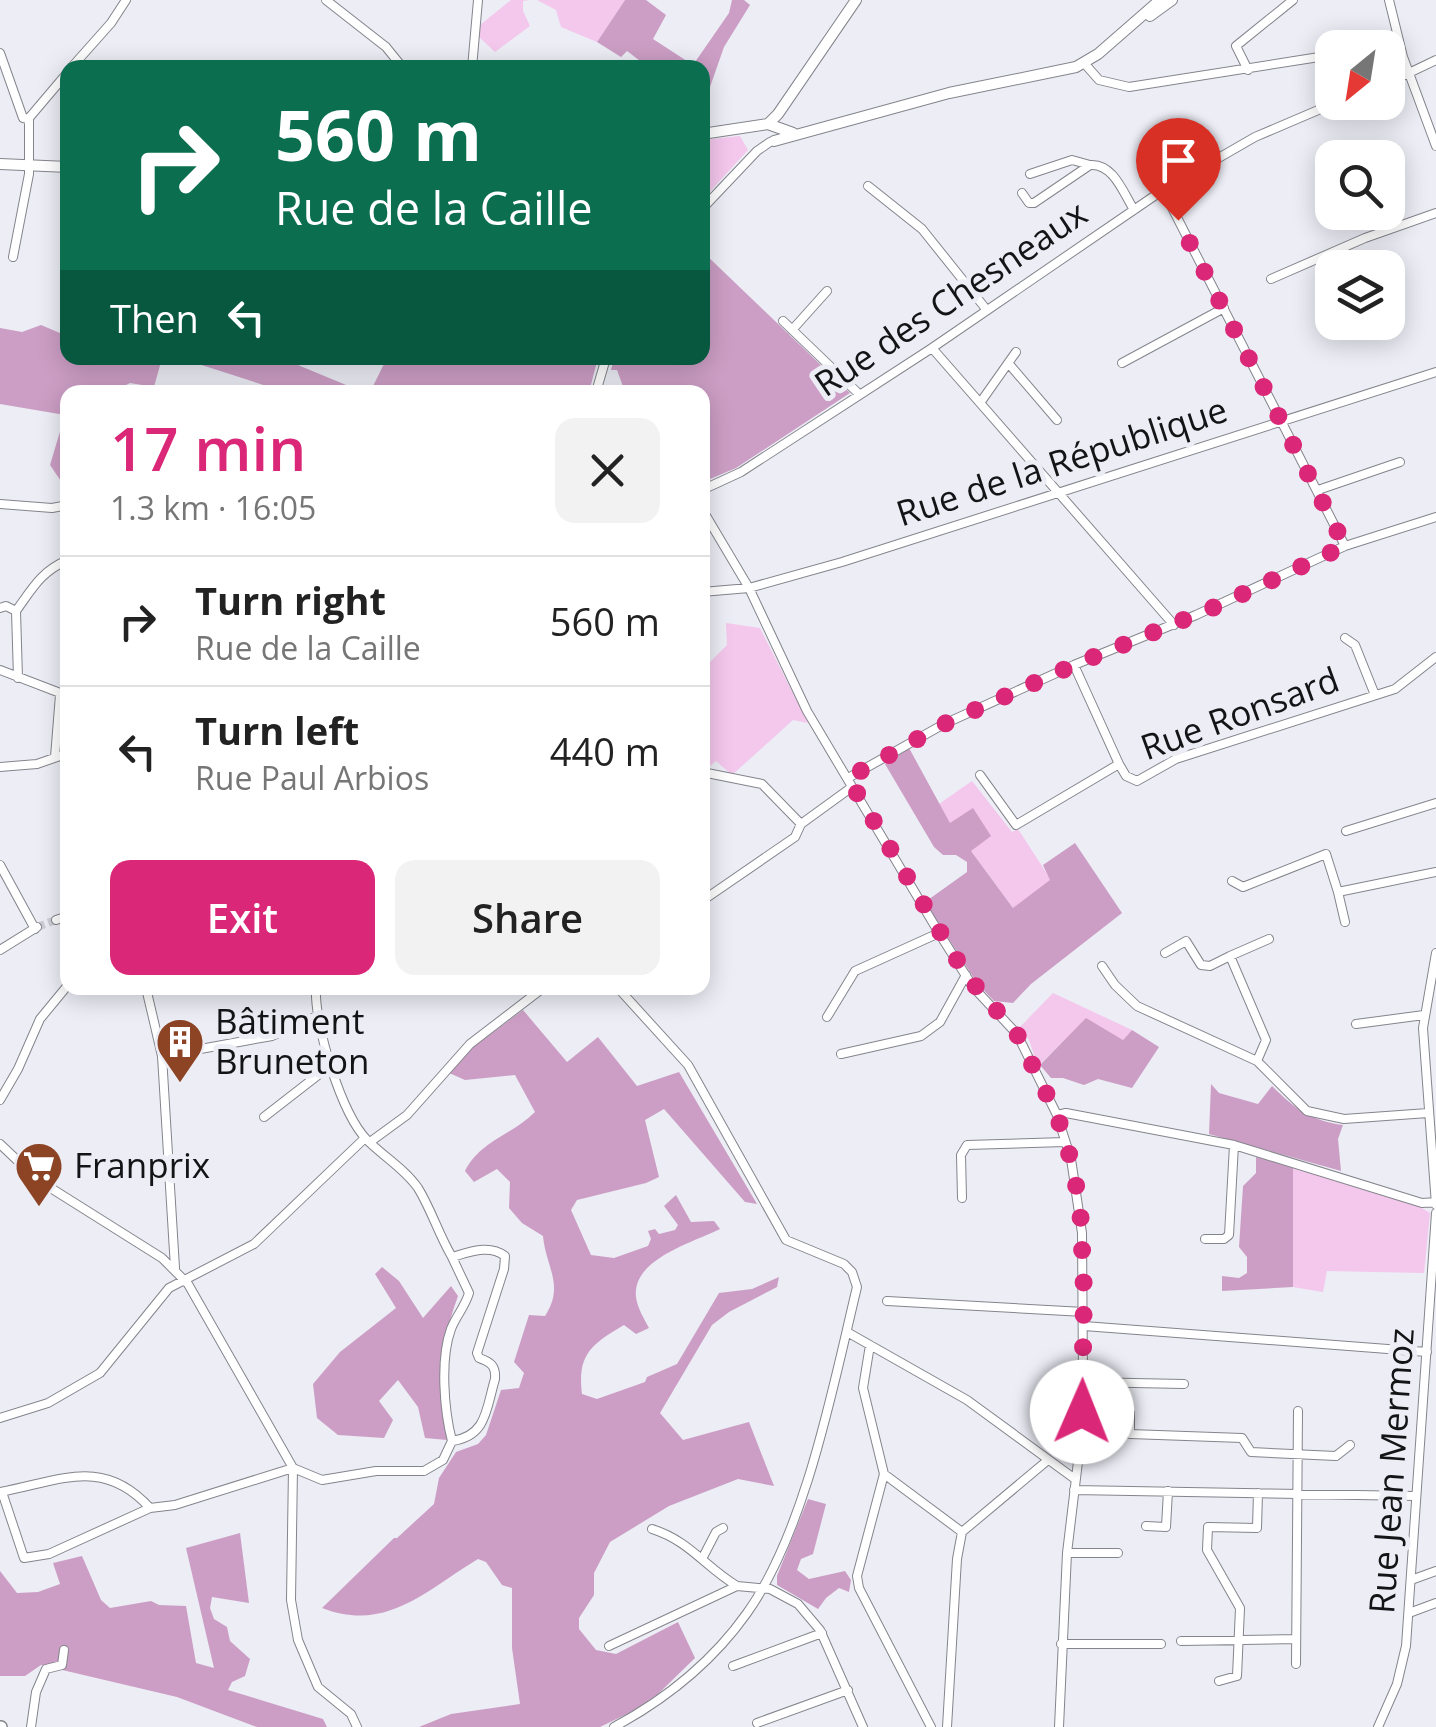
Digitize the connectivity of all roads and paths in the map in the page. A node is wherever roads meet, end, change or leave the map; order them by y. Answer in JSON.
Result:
{"nodes":[{"id":1,"x":126,"y":0,"type":"edge"},
{"id":2,"x":326,"y":0,"type":"edge"},
{"id":3,"x":478,"y":0,"type":"edge"},
{"id":4,"x":856,"y":0,"type":"edge"},
{"id":5,"x":1160,"y":0,"type":"edge"},
{"id":6,"x":1172,"y":0,"type":"edge"},
{"id":7,"x":1293,"y":0,"type":"edge"},
{"id":8,"x":1389,"y":0,"type":"edge"},
{"id":9,"x":1136,"y":24,"type":"junction"},
{"id":10,"x":0,"y":52,"type":"edge"},
{"id":11,"x":1315,"y":58,"type":"edge"},
{"id":12,"x":79,"y":60,"type":"edge"},
{"id":13,"x":397,"y":60,"type":"edge"},
{"id":14,"x":473,"y":60,"type":"edge"},
{"id":15,"x":1436,"y":60,"type":"edge"},
{"id":16,"x":1084,"y":63,"type":"junction"},
{"id":17,"x":1248,"y":70,"type":"junction"},
{"id":18,"x":1408,"y":73,"type":"junction"},
{"id":19,"x":1405,"y":74,"type":"edge"},
{"id":20,"x":60,"y":81,"type":"edge"},
{"id":21,"x":1315,"y":111,"type":"edge"},
{"id":22,"x":30,"y":119,"type":"junction"},
{"id":23,"x":710,"y":133,"type":"edge"},
{"id":24,"x":768,"y":133,"type":"junction"},
{"id":25,"x":1436,"y":146,"type":"edge"},
{"id":26,"x":0,"y":164,"type":"edge"},
{"id":27,"x":1090,"y":165,"type":"junction"},
{"id":28,"x":30,"y":166,"type":"junction"},
{"id":29,"x":60,"y":167,"type":"edge"},
{"id":30,"x":1030,"y":174,"type":"dead end"},
{"id":31,"x":868,"y":186,"type":"dead end"},
{"id":32,"x":1163,"y":190,"type":"junction"},
{"id":33,"x":1022,"y":193,"type":"dead end"},
{"id":34,"x":710,"y":201,"type":"edge"},
{"id":35,"x":1134,"y":210,"type":"junction"},
{"id":36,"x":1436,"y":213,"type":"edge"},
{"id":37,"x":13,"y":257,"type":"dead end"},
{"id":38,"x":1272,"y":279,"type":"dead end"},
{"id":39,"x":827,"y":291,"type":"dead end"},
{"id":40,"x":1224,"y":308,"type":"junction"},
{"id":41,"x":986,"y":310,"type":"junction"},
{"id":42,"x":783,"y":322,"type":"dead end"},
{"id":43,"x":792,"y":330,"type":"junction"},
{"id":44,"x":932,"y":348,"type":"junction"},
{"id":45,"x":1016,"y":352,"type":"dead end"},
{"id":46,"x":1122,"y":363,"type":"dead end"},
{"id":47,"x":1010,"y":364,"type":"junction"},
{"id":48,"x":1436,"y":372,"type":"edge"},
{"id":49,"x":859,"y":394,"type":"junction"},
{"id":50,"x":980,"y":403,"type":"junction"},
{"id":51,"x":1057,"y":420,"type":"dead end"},
{"id":52,"x":1282,"y":420,"type":"junction"},
{"id":53,"x":1400,"y":462,"type":"dead end"},
{"id":54,"x":710,"y":486,"type":"edge"},
{"id":55,"x":1318,"y":490,"type":"junction"},
{"id":56,"x":1058,"y":492,"type":"junction"},
{"id":57,"x":0,"y":504,"type":"edge"},
{"id":58,"x":60,"y":506,"type":"edge"},
{"id":59,"x":1436,"y":517,"type":"edge"},
{"id":60,"x":710,"y":522,"type":"edge"},
{"id":61,"x":1345,"y":546,"type":"junction"},
{"id":62,"x":60,"y":565,"type":"edge"},
{"id":63,"x":749,"y":588,"type":"junction"},
{"id":64,"x":710,"y":591,"type":"edge"},
{"id":65,"x":0,"y":608,"type":"edge"},
{"id":66,"x":16,"y":611,"type":"junction"},
{"id":67,"x":1174,"y":625,"type":"junction"},
{"id":68,"x":1345,"y":638,"type":"dead end"},
{"id":69,"x":1436,"y":657,"type":"edge"},
{"id":70,"x":1074,"y":665,"type":"junction"},
{"id":71,"x":0,"y":670,"type":"edge"},
{"id":72,"x":18,"y":678,"type":"junction"},
{"id":73,"x":60,"y":694,"type":"edge"},
{"id":74,"x":1375,"y":695,"type":"junction"},
{"id":75,"x":60,"y":724,"type":"edge"},
{"id":76,"x":55,"y":758,"type":"junction"},
{"id":77,"x":60,"y":758,"type":"edge"},
{"id":78,"x":1119,"y":764,"type":"junction"},
{"id":79,"x":0,"y":766,"type":"edge"},
{"id":80,"x":710,"y":774,"type":"edge"},
{"id":81,"x":980,"y":775,"type":"dead end"},
{"id":82,"x":850,"y":782,"type":"junction"},
{"id":83,"x":1436,"y":803,"type":"edge"},
{"id":84,"x":801,"y":824,"type":"junction"},
{"id":85,"x":1346,"y":831,"type":"dead end"},
{"id":86,"x":1,"y":867,"type":"edge"},
{"id":87,"x":1436,"y":872,"type":"edge"},
{"id":88,"x":1232,"y":881,"type":"dead end"},
{"id":89,"x":1338,"y":892,"type":"junction"},
{"id":90,"x":710,"y":895,"type":"edge"},
{"id":91,"x":60,"y":919,"type":"edge"},
{"id":92,"x":56,"y":920,"type":"tunnel mouth"},
{"id":93,"x":1345,"y":922,"type":"dead end"},
{"id":94,"x":938,"y":933,"type":"junction"},
{"id":95,"x":1269,"y":938,"type":"dead end"},
{"id":96,"x":0,"y":950,"type":"edge"},
{"id":97,"x":1165,"y":952,"type":"dead end"},
{"id":98,"x":1436,"y":953,"type":"edge"},
{"id":99,"x":1230,"y":956,"type":"junction"},
{"id":100,"x":1102,"y":966,"type":"dead end"},
{"id":101,"x":966,"y":975,"type":"junction"},
{"id":102,"x":60,"y":995,"type":"edge"},
{"id":103,"x":148,"y":995,"type":"edge"},
{"id":104,"x":316,"y":995,"type":"edge"},
{"id":105,"x":534,"y":995,"type":"edge"},
{"id":106,"x":624,"y":995,"type":"edge"},
{"id":107,"x":318,"y":1016,"type":"junction"},
{"id":108,"x":1424,"y":1016,"type":"junction"},
{"id":109,"x":827,"y":1017,"type":"dead end"},
{"id":110,"x":1356,"y":1024,"type":"dead end"},
{"id":111,"x":841,"y":1054,"type":"dead end"},
{"id":112,"x":162,"y":1056,"type":"junction"},
{"id":113,"x":1257,"y":1061,"type":"junction"},
{"id":114,"x":331,"y":1065,"type":"junction"},
{"id":115,"x":1426,"y":1081,"type":"junction"},
{"id":116,"x":1436,"y":1081,"type":"edge"},
{"id":117,"x":0,"y":1100,"type":"edge"},
{"id":118,"x":1428,"y":1112,"type":"junction"},
{"id":119,"x":1057,"y":1115,"type":"junction"},
{"id":120,"x":264,"y":1117,"type":"dead end"},
{"id":121,"x":367,"y":1140,"type":"junction"},
{"id":122,"x":1066,"y":1142,"type":"junction"},
{"id":123,"x":0,"y":1144,"type":"edge"},
{"id":124,"x":1234,"y":1146,"type":"junction"},
{"id":125,"x":962,"y":1198,"type":"dead end"},
{"id":126,"x":1436,"y":1203,"type":"edge"},
{"id":127,"x":1436,"y":1213,"type":"edge"},
{"id":128,"x":1206,"y":1239,"type":"dead end"},
{"id":129,"x":1435,"y":1242,"type":"edge"},
{"id":130,"x":173,"y":1249,"type":"junction"},
{"id":131,"x":155,"y":1254,"type":"junction"},
{"id":132,"x":452,"y":1258,"type":"junction"},
{"id":133,"x":175,"y":1268,"type":"junction"},
{"id":134,"x":185,"y":1280,"type":"junction"},
{"id":135,"x":887,"y":1301,"type":"dead end"},
{"id":136,"x":1084,"y":1312,"type":"junction"},
{"id":137,"x":1084,"y":1326,"type":"junction"},
{"id":138,"x":847,"y":1332,"type":"junction"},
{"id":139,"x":870,"y":1345,"type":"junction"},
{"id":140,"x":1427,"y":1352,"type":"junction"},
{"id":141,"x":1436,"y":1362,"type":"edge"},
{"id":142,"x":1425,"y":1364,"type":"junction"},
{"id":143,"x":1083,"y":1382,"type":"junction"},
{"id":144,"x":1184,"y":1384,"type":"dead end"},
{"id":145,"x":1298,"y":1411,"type":"dead end"},
{"id":146,"x":1082,"y":1412,"type":"junction"},
{"id":147,"x":0,"y":1418,"type":"edge"},
{"id":148,"x":1422,"y":1438,"type":"junction"},
{"id":149,"x":1436,"y":1439,"type":"edge"},
{"id":150,"x":452,"y":1441,"type":"junction"},
{"id":151,"x":1350,"y":1446,"type":"dead end"},
{"id":152,"x":1298,"y":1454,"type":"junction"},
{"id":153,"x":1048,"y":1460,"type":"junction"},
{"id":154,"x":294,"y":1468,"type":"junction"},
{"id":155,"x":884,"y":1474,"type":"junction"},
{"id":156,"x":1074,"y":1485,"type":"junction"},
{"id":157,"x":1,"y":1492,"type":"edge"},
{"id":158,"x":1168,"y":1492,"type":"junction"},
{"id":159,"x":1258,"y":1493,"type":"junction"},
{"id":160,"x":1298,"y":1494,"type":"junction"},
{"id":161,"x":1414,"y":1496,"type":"junction"},
{"id":162,"x":150,"y":1508,"type":"junction"},
{"id":163,"x":1146,"y":1526,"type":"dead end"},
{"id":164,"x":722,"y":1528,"type":"dead end"},
{"id":165,"x":652,"y":1529,"type":"dead end"},
{"id":166,"x":962,"y":1532,"type":"junction"},
{"id":167,"x":1066,"y":1553,"type":"junction"},
{"id":168,"x":1118,"y":1553,"type":"dead end"},
{"id":169,"x":702,"y":1557,"type":"junction"},
{"id":170,"x":1436,"y":1571,"type":"edge"},
{"id":171,"x":1411,"y":1580,"type":"junction"},
{"id":172,"x":737,"y":1586,"type":"junction"},
{"id":173,"x":762,"y":1587,"type":"junction"},
{"id":174,"x":1436,"y":1603,"type":"edge"},
{"id":175,"x":1408,"y":1613,"type":"junction"},
{"id":176,"x":822,"y":1633,"type":"junction"},
{"id":177,"x":1296,"y":1639,"type":"junction"},
{"id":178,"x":1238,"y":1640,"type":"junction"},
{"id":179,"x":1181,"y":1642,"type":"dead end"},
{"id":180,"x":1061,"y":1644,"type":"junction"},
{"id":181,"x":1161,"y":1644,"type":"dead end"},
{"id":182,"x":609,"y":1646,"type":"dead end"},
{"id":183,"x":64,"y":1650,"type":"dead end"},
{"id":184,"x":1296,"y":1664,"type":"dead end"},
{"id":185,"x":733,"y":1666,"type":"dead end"},
{"id":186,"x":1219,"y":1681,"type":"dead end"},
{"id":187,"x":848,"y":1690,"type":"junction"},
{"id":188,"x":757,"y":1723,"type":"dead end"},
{"id":189,"x":30,"y":1727,"type":"edge"},
{"id":190,"x":357,"y":1727,"type":"edge"},
{"id":191,"x":614,"y":1727,"type":"edge"},
{"id":192,"x":863,"y":1727,"type":"edge"},
{"id":193,"x":932,"y":1727,"type":"edge"},
{"id":194,"x":946,"y":1727,"type":"edge"},
{"id":195,"x":1059,"y":1727,"type":"edge"},
{"id":196,"x":1378,"y":1727,"type":"edge"}],
"edges":[{"from":1,"to":12,"type":"street"},
{"from":2,"to":13,"type":"street"},
{"from":3,"to":14,"type":"street"},
{"from":4,"to":24,"type":"main road"},
{"from":5,"to":9,"type":"main road"},
{"from":6,"to":9,"type":"main road"},
{"from":7,"to":17,"type":"street"},
{"from":8,"to":18,"type":"street"},
{"from":9,"to":16,"type":"main road"},
{"from":10,"to":22,"type":"street"},
{"from":11,"to":17,"type":"street"},
{"from":15,"to":18,"type":"street"},
{"from":16,"to":17,"type":"street"},
{"from":16,"to":24,"type":"main road"},
{"from":18,"to":19,"type":"street"},
{"from":18,"to":25,"type":"street"},
{"from":20,"to":22,"type":"street"},
{"from":21,"to":32,"type":"street","name":"Rue des Chesneaux"},
{"from":22,"to":28,"type":"street"},
{"from":23,"to":24,"type":"main road"},
{"from":24,"to":34,"type":"street"},
{"from":26,"to":28,"type":"main road"},
{"from":27,"to":30,"type":"street"},
{"from":27,"to":33,"type":"street"},
{"from":27,"to":35,"type":"street"},
{"from":28,"to":29,"type":"main road"},
{"from":28,"to":37,"type":"street"},
{"from":31,"to":41,"type":"street"},
{"from":32,"to":35,"type":"street","name":"Rue des Chesneaux"},
{"from":32,"to":40,"type":"street"},
{"from":35,"to":41,"type":"street","name":"Rue des Chesneaux"},
{"from":36,"to":38,"type":"street"},
{"from":39,"to":43,"type":"street"},
{"from":40,"to":46,"type":"street"},
{"from":40,"to":52,"type":"street"},
{"from":41,"to":44,"type":"street","name":"Rue des Chesneaux"},
{"from":42,"to":43,"type":"street"},
{"from":43,"to":49,"type":"street"},
{"from":44,"to":49,"type":"street","name":"Rue des Chesneaux"},
{"from":44,"to":50,"type":"street"},
{"from":45,"to":47,"type":"street"},
{"from":47,"to":50,"type":"street"},
{"from":47,"to":51,"type":"street"},
{"from":48,"to":52,"type":"street","name":"Rue de la République"},
{"from":49,"to":54,"type":"street","name":"Rue des Chesneaux"},
{"from":50,"to":56,"type":"street"},
{"from":52,"to":55,"type":"street"},
{"from":52,"to":56,"type":"street","name":"Rue de la République"},
{"from":53,"to":55,"type":"street"},
{"from":55,"to":61,"type":"street"},
{"from":56,"to":63,"type":"street","name":"Rue de la République"},
{"from":56,"to":67,"type":"street"},
{"from":57,"to":58,"type":"street"},
{"from":59,"to":61,"type":"street"},
{"from":60,"to":63,"type":"street"},
{"from":61,"to":67,"type":"street"},
{"from":62,"to":66,"type":"street"},
{"from":63,"to":64,"type":"street","name":"Rue de la République"},
{"from":63,"to":82,"type":"street"},
{"from":65,"to":66,"type":"street"},
{"from":66,"to":72,"type":"street"},
{"from":67,"to":70,"type":"street"},
{"from":68,"to":74,"type":"street"},
{"from":69,"to":74,"type":"street","name":"Rue Ronsard"},
{"from":70,"to":78,"type":"street"},
{"from":70,"to":82,"type":"street"},
{"from":71,"to":72,"type":"street"},
{"from":72,"to":73,"type":"street"},
{"from":74,"to":78,"type":"street","name":"Rue Ronsard"},
{"from":75,"to":76,"type":"street"},
{"from":76,"to":77,"type":"street"},
{"from":76,"to":79,"type":"street"},
{"from":78,"to":81,"type":"street","name":"Rue Ronsard"},
{"from":80,"to":84,"type":"street"},
{"from":82,"to":84,"type":"street"},
{"from":82,"to":94,"type":"street"},
{"from":83,"to":85,"type":"street"},
{"from":84,"to":90,"type":"street"},
{"from":86,"to":96,"type":"street"},
{"from":87,"to":89,"type":"street"},
{"from":88,"to":89,"type":"street"},
{"from":89,"to":93,"type":"street"},
{"from":91,"to":92,"type":"street"},
{"from":94,"to":101,"type":"street"},
{"from":94,"to":109,"type":"street"},
{"from":95,"to":99,"type":"street"},
{"from":97,"to":99,"type":"street"},
{"from":98,"to":108,"type":"street"},
{"from":99,"to":113,"type":"street"},
{"from":100,"to":113,"type":"street"},
{"from":101,"to":111,"type":"street"},
{"from":101,"to":119,"type":"street"},
{"from":102,"to":117,"type":"street"},
{"from":103,"to":112,"type":"street"},
{"from":104,"to":107,"type":"street"},
{"from":105,"to":121,"type":"street"},
{"from":106,"to":138,"type":"street"},
{"from":107,"to":112,"type":"street"},
{"from":107,"to":114,"type":"street"},
{"from":108,"to":110,"type":"street"},
{"from":108,"to":115,"type":"street"},
{"from":112,"to":130,"type":"street"},
{"from":113,"to":118,"type":"street"},
{"from":114,"to":120,"type":"street"},
{"from":114,"to":121,"type":"street"},
{"from":115,"to":116,"type":"street"},
{"from":115,"to":118,"type":"street"},
{"from":118,"to":126,"type":"street"},
{"from":119,"to":122,"type":"street"},
{"from":119,"to":124,"type":"street"},
{"from":121,"to":132,"type":"street"},
{"from":121,"to":134,"type":"street"},
{"from":122,"to":125,"type":"street"},
{"from":122,"to":136,"type":"street"},
{"from":123,"to":131,"type":"street"},
{"from":124,"to":126,"type":"street"},
{"from":124,"to":128,"type":"street"},
{"from":127,"to":129,"type":"street","name":"Rue Jean Mermoz"},
{"from":129,"to":140,"type":"street","name":"Rue Jean Mermoz"},
{"from":130,"to":131,"type":"street"},
{"from":130,"to":133,"type":"street"},
{"from":131,"to":133,"type":"street"},
{"from":132,"to":150,"type":"street"},
{"from":132,"to":150,"type":"street"},
{"from":133,"to":134,"type":"street"},
{"from":134,"to":147,"type":"street"},
{"from":134,"to":154,"type":"street"},
{"from":135,"to":136,"type":"street"},
{"from":136,"to":137,"type":"street"},
{"from":137,"to":140,"type":"street"},
{"from":137,"to":143,"type":"street"},
{"from":138,"to":139,"type":"street"},
{"from":138,"to":173,"type":"street"},
{"from":139,"to":153,"type":"street"},
{"from":139,"to":155,"type":"street"},
{"from":140,"to":142,"type":"street","name":"Rue Jean Mermoz"},
{"from":141,"to":142,"type":"street"},
{"from":142,"to":148,"type":"street","name":"Rue Jean Mermoz"},
{"from":143,"to":144,"type":"street"},
{"from":143,"to":146,"type":"street"},
{"from":145,"to":152,"type":"street"},
{"from":146,"to":152,"type":"street"},
{"from":146,"to":156,"type":"street"},
{"from":148,"to":149,"type":"street"},
{"from":148,"to":161,"type":"street","name":"Rue Jean Mermoz"},
{"from":150,"to":154,"type":"street"},
{"from":151,"to":152,"type":"street"},
{"from":152,"to":160,"type":"street"},
{"from":153,"to":156,"type":"street"},
{"from":153,"to":166,"type":"street"},
{"from":154,"to":162,"type":"street"},
{"from":154,"to":190,"type":"street"},
{"from":155,"to":166,"type":"street"},
{"from":155,"to":193,"type":"street"},
{"from":156,"to":158,"type":"street"},
{"from":156,"to":167,"type":"street"},
{"from":157,"to":162,"type":"street"},
{"from":157,"to":162,"type":"street"},
{"from":158,"to":159,"type":"street"},
{"from":158,"to":163,"type":"street"},
{"from":159,"to":160,"type":"street"},
{"from":159,"to":178,"type":"street"},
{"from":160,"to":161,"type":"street"},
{"from":160,"to":177,"type":"street"},
{"from":161,"to":171,"type":"street","name":"Rue Jean Mermoz"},
{"from":164,"to":169,"type":"street"},
{"from":165,"to":169,"type":"street"},
{"from":166,"to":194,"type":"street"},
{"from":167,"to":168,"type":"street"},
{"from":167,"to":180,"type":"street"},
{"from":169,"to":172,"type":"street"},
{"from":170,"to":171,"type":"street"},
{"from":171,"to":175,"type":"street","name":"Rue Jean Mermoz"},
{"from":172,"to":173,"type":"street"},
{"from":172,"to":182,"type":"street"},
{"from":173,"to":176,"type":"street"},
{"from":173,"to":191,"type":"street"},
{"from":174,"to":175,"type":"street"},
{"from":175,"to":196,"type":"street","name":"Rue Jean Mermoz"},
{"from":176,"to":185,"type":"street"},
{"from":176,"to":187,"type":"street"},
{"from":177,"to":178,"type":"street"},
{"from":177,"to":184,"type":"street"},
{"from":178,"to":179,"type":"street"},
{"from":178,"to":186,"type":"street"},
{"from":180,"to":181,"type":"street"},
{"from":180,"to":195,"type":"street"},
{"from":183,"to":189,"type":"street"},
{"from":187,"to":188,"type":"street"},
{"from":187,"to":192,"type":"street"}]}
